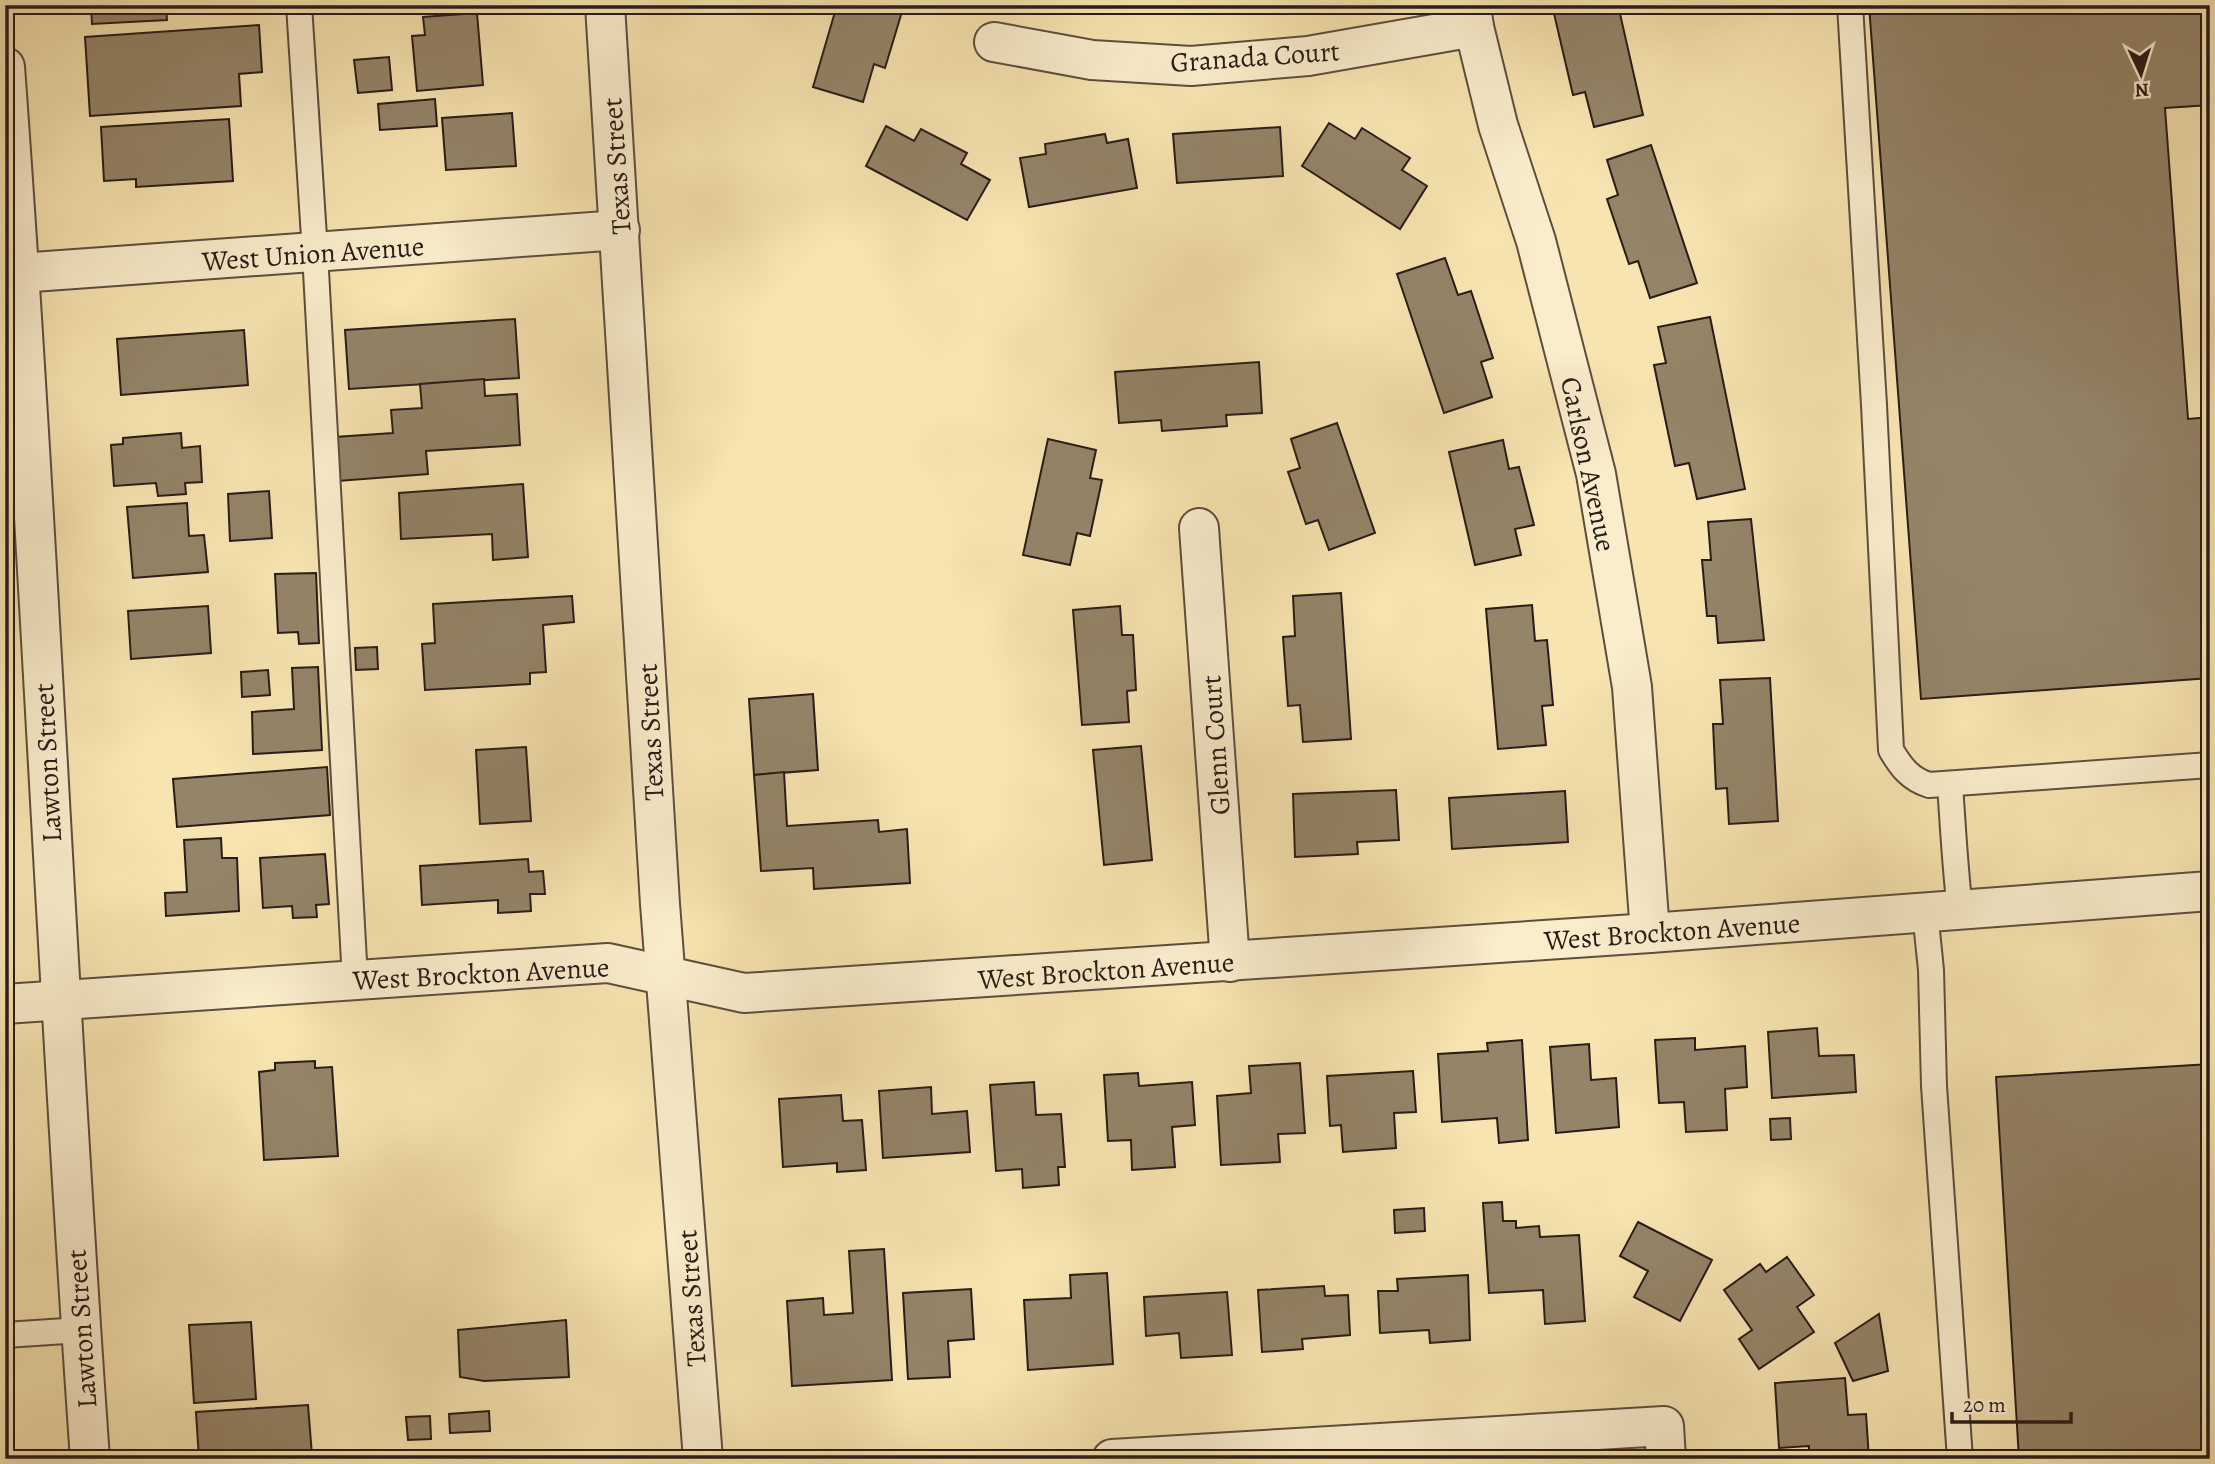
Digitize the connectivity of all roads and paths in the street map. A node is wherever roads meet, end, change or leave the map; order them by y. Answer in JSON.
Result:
{"nodes":[{"id":1,"x":299,"y":5,"type":"edge"},
{"id":2,"x":605,"y":5,"type":"edge"},
{"id":3,"x":1850,"y":5,"type":"edge"},
{"id":4,"x":1472,"y":16,"type":"edge"},
{"id":5,"x":994,"y":42,"type":"dead end"},
{"id":6,"x":5,"y":68,"type":"edge"},
{"id":7,"x":620,"y":230,"type":"junction"},
{"id":8,"x":315,"y":253,"type":"junction"},
{"id":9,"x":12,"y":274,"type":"edge"},
{"id":10,"x":1199,"y":528,"type":"dead end"},
{"id":11,"x":2210,"y":765,"type":"edge"},
{"id":12,"x":1950,"y":785,"type":"junction"},
{"id":13,"x":2210,"y":891,"type":"edge"},
{"id":14,"x":1943,"y":911,"type":"junction"},
{"id":15,"x":1650,"y":933,"type":"junction"},
{"id":16,"x":1230,"y":962,"type":"junction"},
{"id":17,"x":666,"y":975,"type":"junction"},
{"id":18,"x":355,"y":980,"type":"junction"},
{"id":19,"x":60,"y":1001,"type":"junction"},
{"id":20,"x":5,"y":1004,"type":"edge"},
{"id":21,"x":81,"y":1330,"type":"junction"},
{"id":22,"x":5,"y":1335,"type":"edge"},
{"id":23,"x":89,"y":1459,"type":"edge"},
{"id":24,"x":703,"y":1459,"type":"edge"},
{"id":25,"x":1112,"y":1459,"type":"edge"},
{"id":26,"x":1666,"y":1459,"type":"edge"},
{"id":27,"x":1960,"y":1459,"type":"edge"}],
"edges":[{"from":1,"to":8,"type":"lane"},
{"from":2,"to":7,"type":"street","name":"Texas Street"},
{"from":3,"to":12,"type":"lane"},
{"from":4,"to":5,"type":"street","name":"Granada Court"},
{"from":4,"to":15,"type":"street","name":"Carlson Avenue"},
{"from":6,"to":9,"type":"street","name":"Lawton Street"},
{"from":7,"to":8,"type":"street","name":"West Union Avenue"},
{"from":7,"to":17,"type":"street","name":"Texas Street"},
{"from":8,"to":9,"type":"street","name":"West Union Avenue"},
{"from":8,"to":18,"type":"lane"},
{"from":9,"to":19,"type":"street","name":"Lawton Street"},
{"from":10,"to":16,"type":"street","name":"Glenn Court"},
{"from":11,"to":12,"type":"lane"},
{"from":12,"to":14,"type":"lane"},
{"from":13,"to":14,"type":"street","name":"West Brockton Avenue"},
{"from":14,"to":15,"type":"street","name":"West Brockton Avenue"},
{"from":14,"to":27,"type":"lane"},
{"from":15,"to":16,"type":"street","name":"West Brockton Avenue"},
{"from":16,"to":17,"type":"street","name":"West Brockton Avenue"},
{"from":17,"to":18,"type":"street","name":"West Brockton Avenue"},
{"from":17,"to":24,"type":"street","name":"Texas Street"},
{"from":18,"to":19,"type":"street","name":"West Brockton Avenue"},
{"from":19,"to":20,"type":"street","name":"West Brockton Avenue"},
{"from":19,"to":21,"type":"street","name":"Lawton Street"},
{"from":21,"to":22,"type":"lane"},
{"from":21,"to":23,"type":"street","name":"Lawton Street"},
{"from":25,"to":26,"type":"street"}]}
